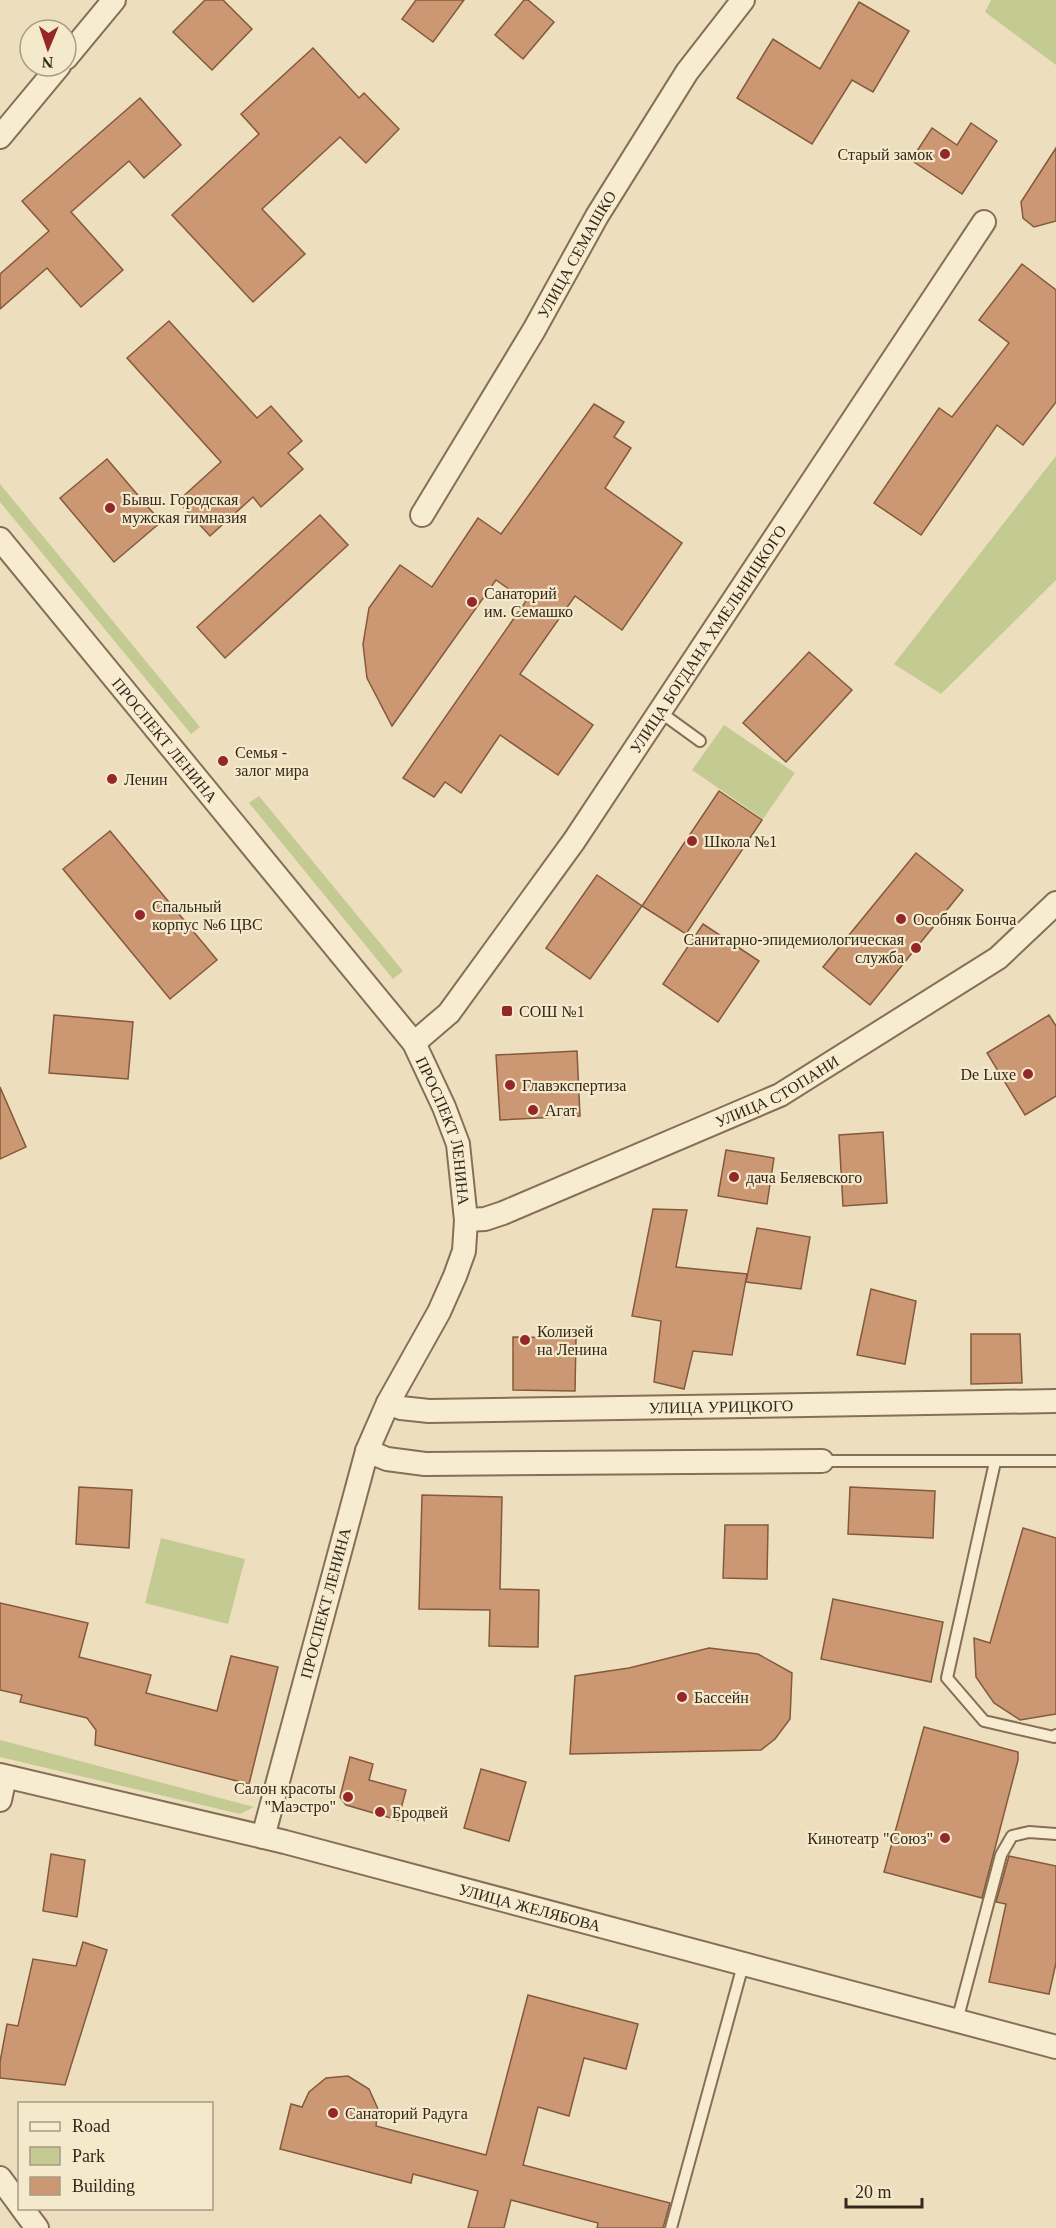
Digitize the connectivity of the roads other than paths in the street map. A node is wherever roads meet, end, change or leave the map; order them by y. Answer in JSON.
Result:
{"nodes":[{"id":1,"x":114,"y":0,"type":"edge"},
{"id":2,"x":743,"y":0,"type":"edge"},
{"id":3,"x":78,"y":44,"type":"edge"},
{"id":4,"x":49,"y":78,"type":"edge"},
{"id":5,"x":0,"y":137,"type":"edge"},
{"id":6,"x":984,"y":222,"type":"dead end"},
{"id":7,"x":422,"y":515,"type":"dead end"},
{"id":8,"x":0,"y":539,"type":"edge"},
{"id":9,"x":660,"y":712,"type":"junction"},
{"id":10,"x":700,"y":741,"type":"dead end"},
{"id":11,"x":1056,"y":903,"type":"edge"},
{"id":12,"x":414,"y":1043,"type":"junction"},
{"id":13,"x":466,"y":1220,"type":"junction"},
{"id":14,"x":1056,"y":1401,"type":"edge"},
{"id":15,"x":388,"y":1402,"type":"junction"},
{"id":16,"x":367,"y":1451,"type":"junction"},
{"id":17,"x":822,"y":1461,"type":"joint"},
{"id":18,"x":1056,"y":1461,"type":"edge"},
{"id":19,"x":995,"y":1462,"type":"junction"},
{"id":20,"x":1056,"y":1735,"type":"edge"},
{"id":21,"x":3,"y":1776,"type":"edge"},
{"id":22,"x":0,"y":1800,"type":"edge"},
{"id":23,"x":1056,"y":1834,"type":"edge"},
{"id":24,"x":263,"y":1837,"type":"junction"},
{"id":25,"x":743,"y":1965,"type":"junction"},
{"id":26,"x":957,"y":2022,"type":"junction"},
{"id":27,"x":1056,"y":2048,"type":"edge"},
{"id":28,"x":0,"y":2178,"type":"edge"},
{"id":29,"x":18,"y":2202,"type":"edge"},
{"id":30,"x":24,"y":2210,"type":"edge"},
{"id":31,"x":37,"y":2228,"type":"edge"},
{"id":32,"x":671,"y":2228,"type":"edge"}],
"edges":[{"from":1,"to":3,"type":"street"},
{"from":2,"to":7,"type":"street","name":"УЛИЦА СЕМАШКО"},
{"from":4,"to":5,"type":"street"},
{"from":6,"to":9,"type":"street","name":"УЛИЦА БОГДАНА ХМЕЛЬНИЦКОГО"},
{"from":8,"to":12,"type":"street","name":"ПРОСПЕКТ ЛЕНИНА"},
{"from":9,"to":10,"type":"lane"},
{"from":9,"to":12,"type":"street","name":"УЛИЦА БОГДАНА ХМЕЛЬНИЦКОГО"},
{"from":11,"to":13,"type":"street","name":"УЛИЦА СТОПАНИ"},
{"from":12,"to":13,"type":"street","name":"ПРОСПЕКТ ЛЕНИНА"},
{"from":13,"to":15,"type":"street","name":"ПРОСПЕКТ ЛЕНИНА"},
{"from":14,"to":15,"type":"street","name":"УЛИЦА УРИЦКОГО"},
{"from":15,"to":16,"type":"street","name":"ПРОСПЕКТ ЛЕНИНА"},
{"from":16,"to":17,"type":"street"},
{"from":16,"to":24,"type":"street","name":"ПРОСПЕКТ ЛЕНИНА"},
{"from":17,"to":19,"type":"lane"},
{"from":18,"to":19,"type":"lane"},
{"from":19,"to":20,"type":"lane"},
{"from":21,"to":22,"type":"street"},
{"from":21,"to":24,"type":"street","name":"УЛИЦА ЖЕЛЯБОВА"},
{"from":23,"to":26,"type":"lane"},
{"from":24,"to":25,"type":"street","name":"УЛИЦА ЖЕЛЯБОВА"},
{"from":25,"to":26,"type":"street","name":"УЛИЦА ЖЕЛЯБОВА"},
{"from":25,"to":32,"type":"lane"},
{"from":26,"to":27,"type":"street","name":"УЛИЦА ЖЕЛЯБОВА"},
{"from":28,"to":29,"type":"street"},
{"from":30,"to":31,"type":"street"}]}
